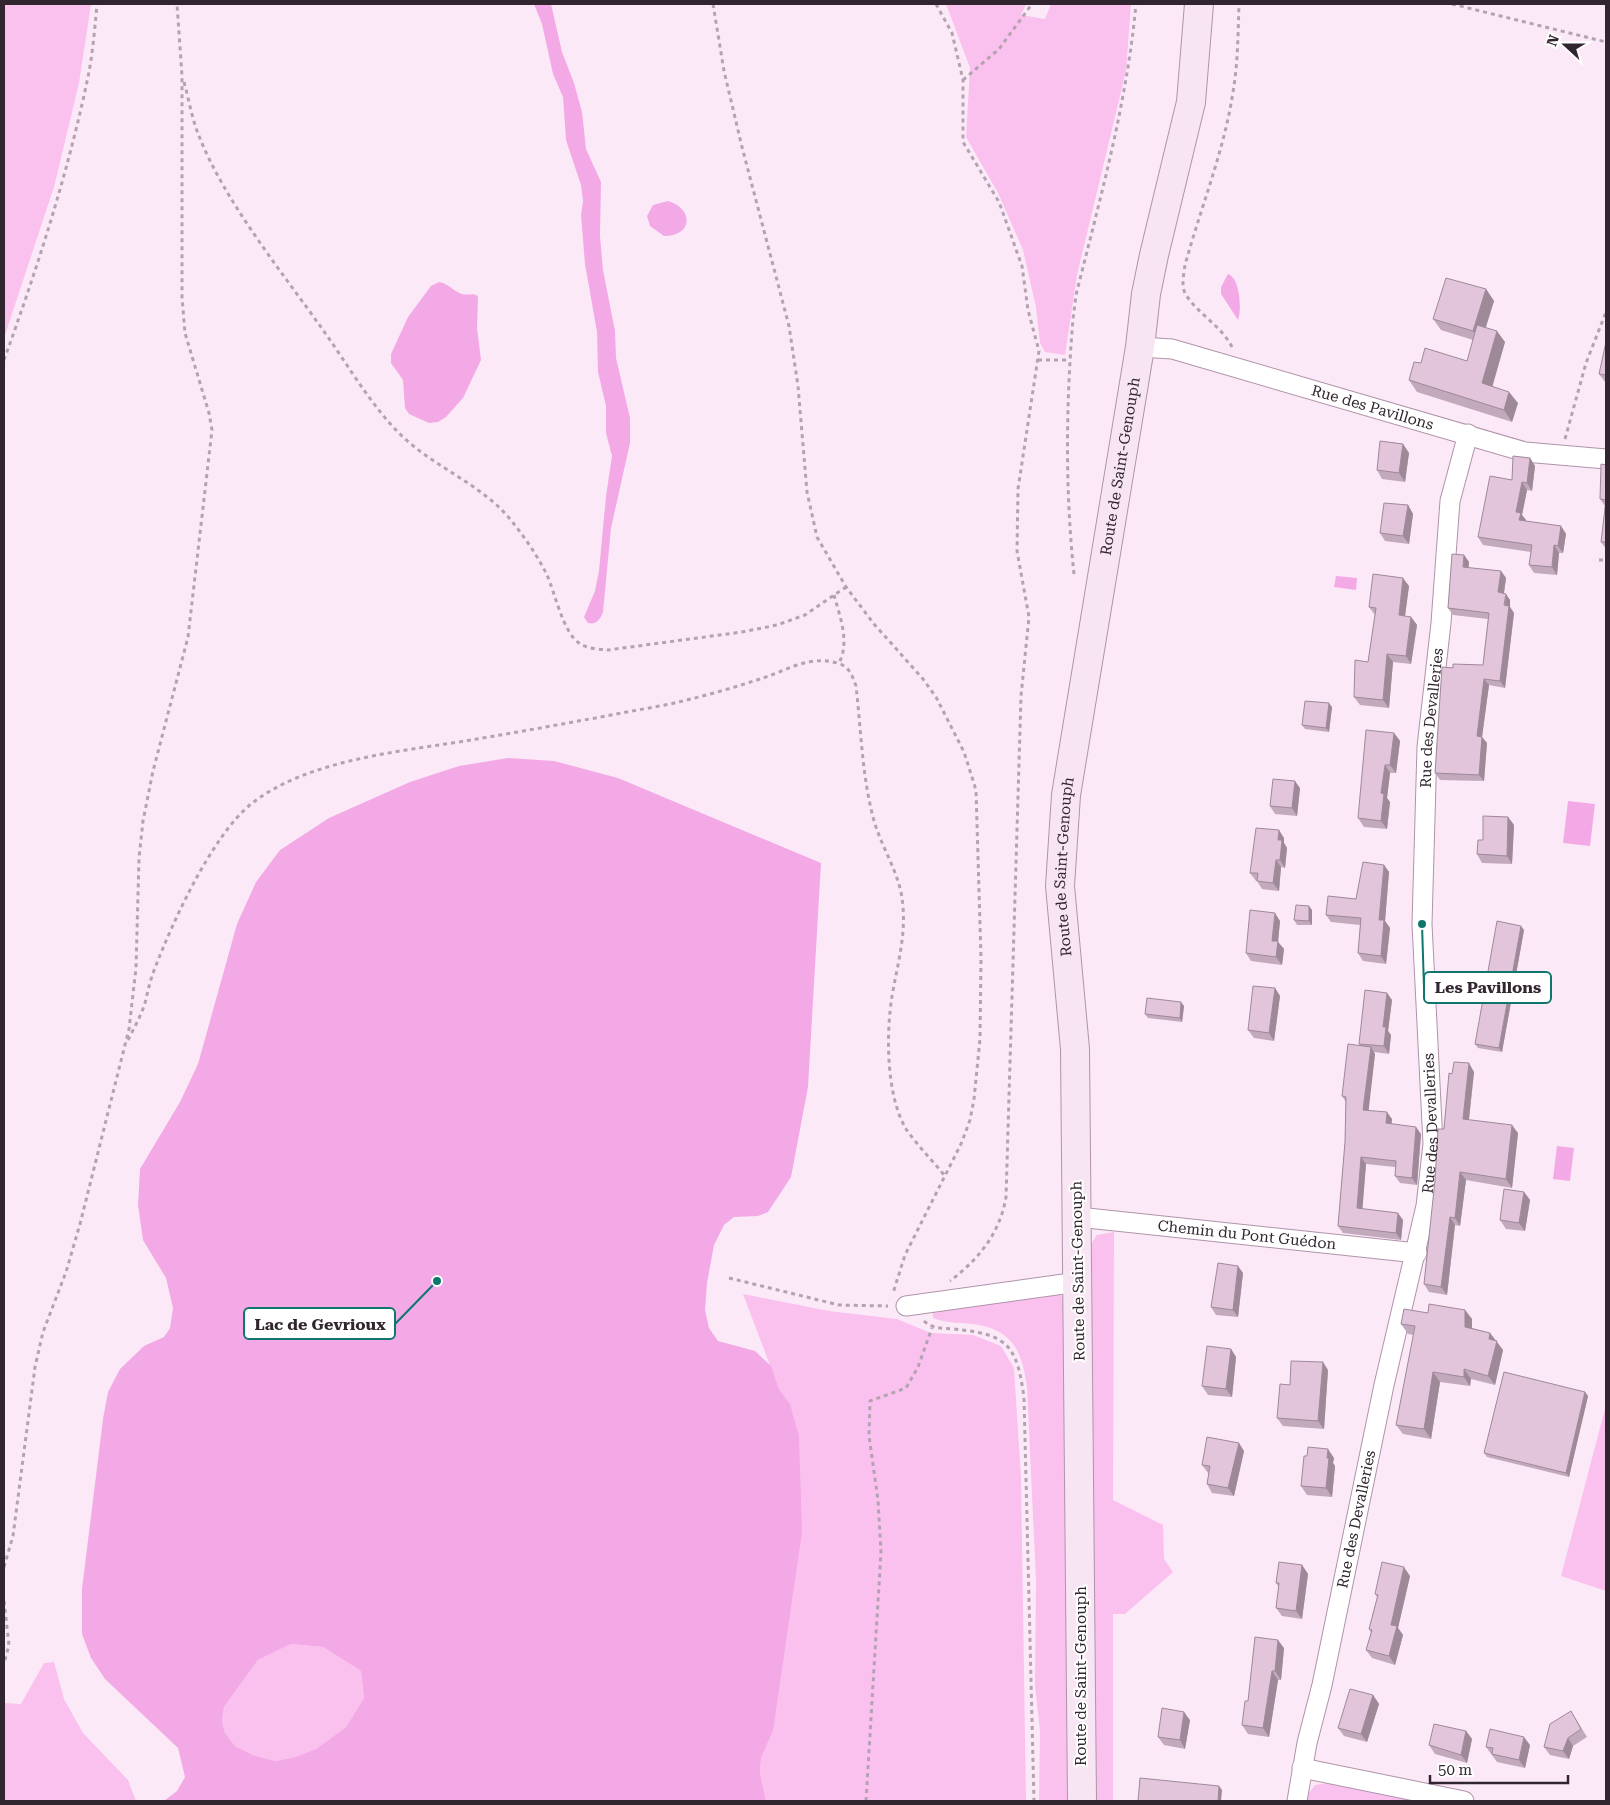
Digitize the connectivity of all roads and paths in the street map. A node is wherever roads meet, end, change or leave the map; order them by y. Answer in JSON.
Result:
{"nodes":[{"id":1,"x":98,"y":4,"type":"edge"},
{"id":2,"x":177,"y":4,"type":"edge"},
{"id":3,"x":713,"y":4,"type":"edge"},
{"id":4,"x":936,"y":4,"type":"edge"},
{"id":5,"x":1032,"y":4,"type":"edge"},
{"id":6,"x":1136,"y":4,"type":"edge"},
{"id":7,"x":1199,"y":4,"type":"edge"},
{"id":8,"x":1240,"y":4,"type":"edge"},
{"id":9,"x":1452,"y":4,"type":"edge"},
{"id":10,"x":1606,"y":42,"type":"edge"},
{"id":11,"x":182,"y":76,"type":"junction"},
{"id":12,"x":963,"y":80,"type":"junction"},
{"id":13,"x":1606,"y":312,"type":"edge"},
{"id":14,"x":1140,"y":348,"type":"junction"},
{"id":15,"x":4,"y":360,"type":"edge"},
{"id":16,"x":1038,"y":360,"type":"junction"},
{"id":17,"x":1070,"y":360,"type":"junction"},
{"id":18,"x":1236,"y":367,"type":"junction"},
{"id":19,"x":1468,"y":434,"type":"junction"},
{"id":20,"x":1563,"y":456,"type":"junction"},
{"id":21,"x":1606,"y":459,"type":"edge"},
{"id":22,"x":1599,"y":560,"type":"dead end"},
{"id":23,"x":1606,"y":560,"type":"edge"},
{"id":24,"x":1074,"y":574,"type":"dead end"},
{"id":25,"x":846,"y":587,"type":"junction"},
{"id":26,"x":834,"y":596,"type":"junction"},
{"id":27,"x":839,"y":663,"type":"junction"},
{"id":28,"x":125,"y":1045,"type":"junction"},
{"id":29,"x":945,"y":1176,"type":"junction"},
{"id":30,"x":1078,"y":1217,"type":"junction"},
{"id":31,"x":1417,"y":1253,"type":"junction"},
{"id":32,"x":729,"y":1278,"type":"dead end"},
{"id":33,"x":948,"y":1282,"type":"dead end"},
{"id":34,"x":1078,"y":1282,"type":"junction"},
{"id":35,"x":898,"y":1306,"type":"junction"},
{"id":36,"x":932,"y":1328,"type":"junction"},
{"id":37,"x":4,"y":1567,"type":"edge"},
{"id":38,"x":4,"y":1601,"type":"edge"},
{"id":39,"x":4,"y":1664,"type":"edge"},
{"id":40,"x":1302,"y":1768,"type":"junction"},
{"id":41,"x":866,"y":1801,"type":"edge"},
{"id":42,"x":1034,"y":1801,"type":"edge"},
{"id":43,"x":1082,"y":1801,"type":"edge"},
{"id":44,"x":1297,"y":1801,"type":"edge"},
{"id":45,"x":1464,"y":1801,"type":"edge"}],
"edges":[{"from":1,"to":15,"type":"path"},
{"from":2,"to":11,"type":"path"},
{"from":3,"to":25,"type":"path"},
{"from":4,"to":12,"type":"path"},
{"from":5,"to":12,"type":"path"},
{"from":6,"to":17,"type":"path"},
{"from":7,"to":14,"type":"street","name":"Route de Saint-Genouph"},
{"from":8,"to":18,"type":"path"},
{"from":9,"to":10,"type":"path"},
{"from":11,"to":26,"type":"path"},
{"from":11,"to":28,"type":"path"},
{"from":12,"to":16,"type":"path"},
{"from":13,"to":20,"type":"path"},
{"from":14,"to":18,"type":"street","name":"Rue des Pavillons"},
{"from":14,"to":30,"type":"street","name":"Route de Saint-Genouph"},
{"from":16,"to":17,"type":"path"},
{"from":16,"to":33,"type":"path"},
{"from":17,"to":24,"type":"path"},
{"from":18,"to":19,"type":"street","name":"Rue des Pavillons"},
{"from":19,"to":20,"type":"street","name":"Rue des Pavillons"},
{"from":19,"to":31,"type":"street","name":"Rue des Devalleries"},
{"from":20,"to":21,"type":"street","name":"Rue des Pavillons"},
{"from":22,"to":23,"type":"path"},
{"from":25,"to":26,"type":"path"},
{"from":25,"to":29,"type":"path"},
{"from":26,"to":27,"type":"path"},
{"from":27,"to":28,"type":"path"},
{"from":27,"to":29,"type":"path"},
{"from":28,"to":37,"type":"path"},
{"from":29,"to":35,"type":"path"},
{"from":30,"to":31,"type":"street","name":"Chemin du Pont Guédon"},
{"from":30,"to":34,"type":"street","name":"Route de Saint-Genouph"},
{"from":31,"to":40,"type":"street","name":"Rue des Devalleries"},
{"from":32,"to":35,"type":"path"},
{"from":34,"to":35,"type":"street"},
{"from":34,"to":43,"type":"street","name":"Route de Saint-Genouph"},
{"from":35,"to":36,"type":"path"},
{"from":36,"to":41,"type":"path"},
{"from":36,"to":42,"type":"path"},
{"from":38,"to":39,"type":"path"},
{"from":40,"to":44,"type":"street","name":"Rue des Devalleries"},
{"from":40,"to":45,"type":"street"}]}
